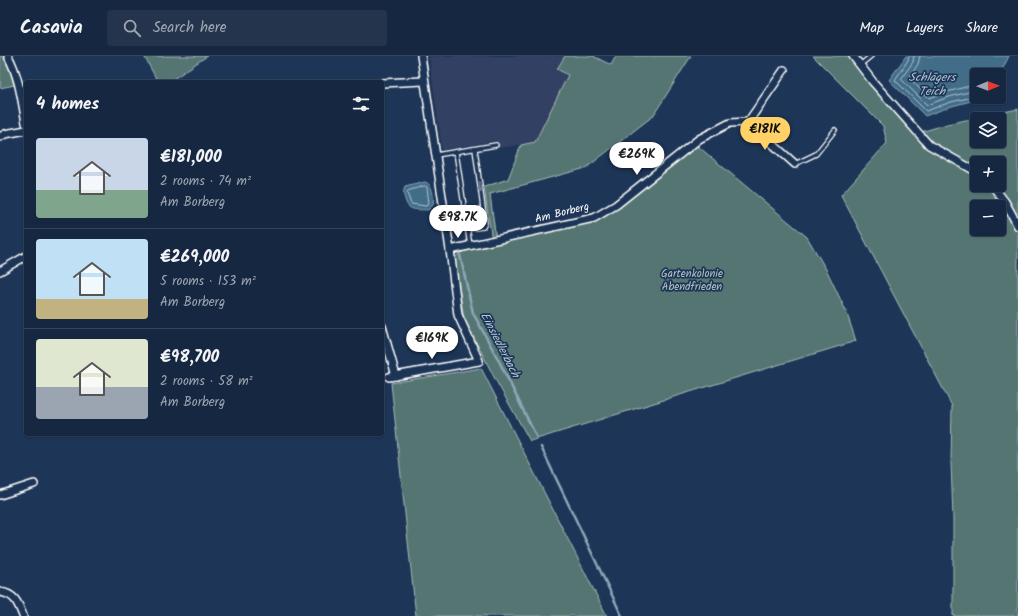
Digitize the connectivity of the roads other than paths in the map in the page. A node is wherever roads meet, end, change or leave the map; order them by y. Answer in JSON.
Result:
{"nodes":[{"id":1,"x":8,"y":56,"type":"edge"},
{"id":2,"x":421,"y":56,"type":"edge"},
{"id":3,"x":853,"y":56,"type":"edge"},
{"id":4,"x":871,"y":56,"type":"edge"},
{"id":5,"x":860,"y":65,"type":"junction"},
{"id":6,"x":784,"y":70,"type":"dead end"},
{"id":7,"x":424,"y":81,"type":"junction"},
{"id":8,"x":384,"y":83,"type":"edge"},
{"id":9,"x":24,"y":113,"type":"edge"},
{"id":10,"x":748,"y":122,"type":"junction"},
{"id":11,"x":24,"y":130,"type":"edge"},
{"id":12,"x":835,"y":130,"type":"dead end"},
{"id":13,"x":0,"y":137,"type":"edge"},
{"id":14,"x":496,"y":145,"type":"dead end"},
{"id":15,"x":475,"y":149,"type":"junction"},
{"id":16,"x":456,"y":152,"type":"junction"},
{"id":17,"x":436,"y":155,"type":"junction"},
{"id":18,"x":795,"y":164,"type":"joint"},
{"id":19,"x":970,"y":168,"type":"edge"},
{"id":20,"x":997,"y":192,"type":"edge"},
{"id":21,"x":1018,"y":226,"type":"edge"},
{"id":22,"x":467,"y":229,"type":"junction"},
{"id":23,"x":470,"y":246,"type":"junction"},
{"id":24,"x":450,"y":250,"type":"junction"},
{"id":25,"x":24,"y":257,"type":"edge"},
{"id":26,"x":0,"y":271,"type":"edge"},
{"id":27,"x":384,"y":336,"type":"edge"},
{"id":28,"x":34,"y":484,"type":"dead end"},
{"id":29,"x":0,"y":495,"type":"edge"},
{"id":30,"x":0,"y":592,"type":"edge"},
{"id":31,"x":22,"y":616,"type":"edge"}],
"edges":[{"from":1,"to":9,"type":"street"},
{"from":2,"to":7,"type":"street"},
{"from":3,"to":5,"type":"street"},
{"from":4,"to":5,"type":"lane"},
{"from":5,"to":19,"type":"street"},
{"from":6,"to":10,"type":"street"},
{"from":7,"to":8,"type":"street"},
{"from":7,"to":17,"type":"street"},
{"from":10,"to":18,"type":"street"},
{"from":10,"to":23,"type":"street","name":"Am Borberg"},
{"from":11,"to":13,"type":"street"},
{"from":12,"to":18,"type":"lane"},
{"from":14,"to":15,"type":"lane"},
{"from":15,"to":16,"type":"lane"},
{"from":15,"to":22,"type":"lane","one_way":true},
{"from":16,"to":17,"type":"lane"},
{"from":16,"to":22,"type":"lane"},
{"from":17,"to":24,"type":"street"},
{"from":20,"to":21,"type":"street"},
{"from":22,"to":23,"type":"lane"},
{"from":23,"to":24,"type":"street","name":"Am Borberg"},
{"from":24,"to":27,"type":"street"},
{"from":25,"to":26,"type":"street"},
{"from":28,"to":29,"type":"street"},
{"from":30,"to":31,"type":"street"}]}
